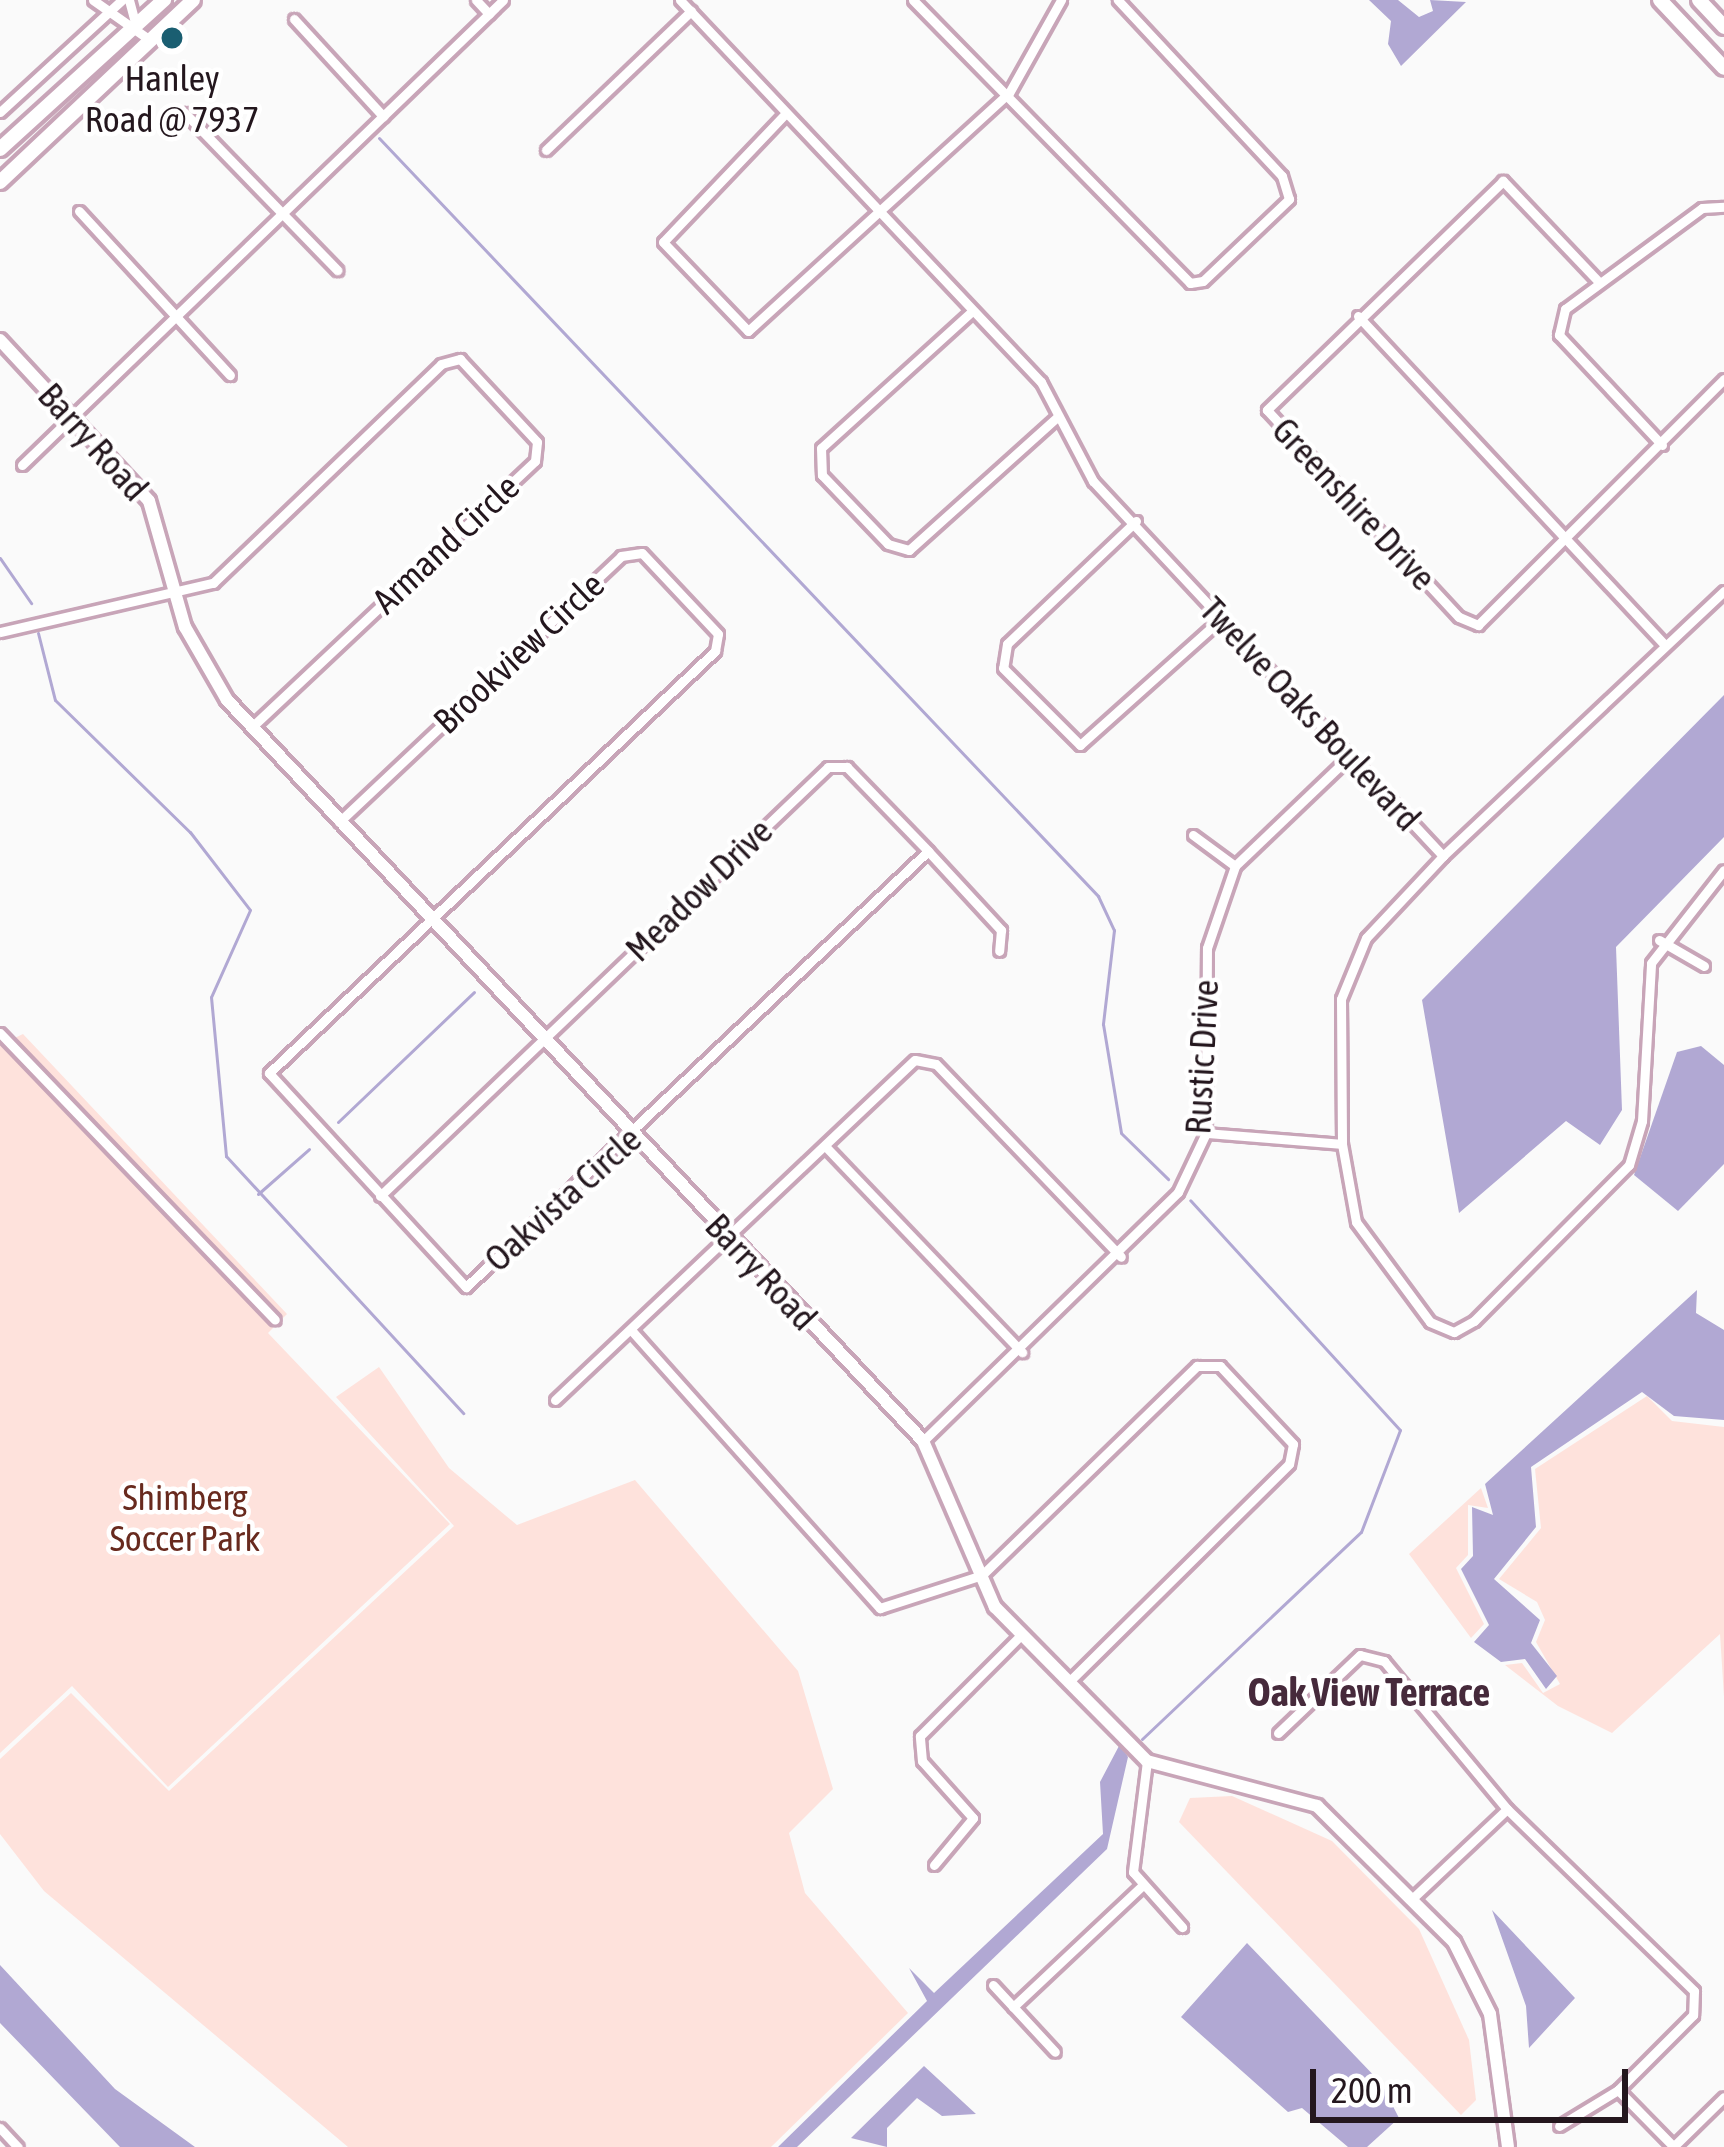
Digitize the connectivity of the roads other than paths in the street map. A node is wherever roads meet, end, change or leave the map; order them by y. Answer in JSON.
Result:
{"nodes":[{"id":1,"x":93,"y":0,"type":"edge"},
{"id":2,"x":125,"y":0,"type":"edge"},
{"id":3,"x":164,"y":0,"type":"edge"},
{"id":4,"x":193,"y":0,"type":"edge"},
{"id":5,"x":476,"y":0,"type":"edge"},
{"id":6,"x":503,"y":0,"type":"edge"},
{"id":7,"x":680,"y":0,"type":"edge"},
{"id":8,"x":913,"y":0,"type":"edge"},
{"id":9,"x":1061,"y":0,"type":"edge"},
{"id":10,"x":1118,"y":0,"type":"edge"},
{"id":11,"x":1660,"y":0,"type":"edge"},
{"id":12,"x":1699,"y":0,"type":"edge"},
{"id":13,"x":691,"y":11,"type":"junction"},
{"id":14,"x":107,"y":13,"type":"junction"},
{"id":15,"x":489,"y":14,"type":"junction"},
{"id":16,"x":294,"y":19,"type":"dead end"},
{"id":17,"x":136,"y":26,"type":"junction"},
{"id":18,"x":1724,"y":27,"type":"edge"},
{"id":19,"x":150,"y":40,"type":"junction"},
{"id":20,"x":1724,"y":68,"type":"edge"},
{"id":21,"x":1009,"y":93,"type":"junction"},
{"id":22,"x":0,"y":112,"type":"edge"},
{"id":23,"x":184,"y":112,"type":"dead end"},
{"id":24,"x":786,"y":112,"type":"junction"},
{"id":25,"x":383,"y":116,"type":"junction"},
{"id":26,"x":0,"y":149,"type":"edge"},
{"id":27,"x":546,"y":150,"type":"dead end"},
{"id":28,"x":0,"y":182,"type":"edge"},
{"id":29,"x":1724,"y":207,"type":"edge"},
{"id":30,"x":80,"y":211,"type":"dead end"},
{"id":31,"x":281,"y":211,"type":"junction"},
{"id":32,"x":878,"y":214,"type":"junction"},
{"id":33,"x":337,"y":270,"type":"dead end"},
{"id":34,"x":1597,"y":280,"type":"junction"},
{"id":35,"x":172,"y":311,"type":"junction"},
{"id":36,"x":970,"y":313,"type":"junction"},
{"id":37,"x":1358,"y":316,"type":"junction"},
{"id":38,"x":0,"y":340,"type":"edge"},
{"id":39,"x":230,"y":375,"type":"dead end"},
{"id":40,"x":1724,"y":379,"type":"edge"},
{"id":41,"x":67,"y":412,"type":"junction"},
{"id":42,"x":1056,"y":418,"type":"junction"},
{"id":43,"x":1662,"y":445,"type":"junction"},
{"id":44,"x":22,"y":465,"type":"dead end"},
{"id":45,"x":1136,"y":521,"type":"junction"},
{"id":46,"x":1572,"y":540,"type":"junction"},
{"id":47,"x":177,"y":587,"type":"junction"},
{"id":48,"x":1724,"y":591,"type":"edge"},
{"id":49,"x":1220,"y":620,"type":"junction"},
{"id":50,"x":0,"y":632,"type":"edge"},
{"id":51,"x":1663,"y":643,"type":"junction"},
{"id":52,"x":252,"y":727,"type":"junction"},
{"id":53,"x":1348,"y":758,"type":"junction"},
{"id":54,"x":339,"y":822,"type":"junction"},
{"id":55,"x":1193,"y":835,"type":"dead end"},
{"id":56,"x":928,"y":851,"type":"junction"},
{"id":57,"x":1443,"y":856,"type":"junction"},
{"id":58,"x":1235,"y":866,"type":"junction"},
{"id":59,"x":1724,"y":870,"type":"edge"},
{"id":60,"x":434,"y":919,"type":"junction"},
{"id":61,"x":1659,"y":940,"type":"junction"},
{"id":62,"x":1000,"y":951,"type":"dead end"},
{"id":63,"x":1704,"y":966,"type":"dead end"},
{"id":64,"x":0,"y":1033,"type":"edge"},
{"id":65,"x":544,"y":1037,"type":"junction"},
{"id":66,"x":1206,"y":1133,"type":"junction"},
{"id":67,"x":636,"y":1135,"type":"junction"},
{"id":68,"x":1342,"y":1144,"type":"junction"},
{"id":69,"x":826,"y":1147,"type":"junction"},
{"id":70,"x":380,"y":1196,"type":"junction"},
{"id":71,"x":728,"y":1238,"type":"junction"},
{"id":72,"x":1121,"y":1257,"type":"junction"},
{"id":73,"x":275,"y":1320,"type":"dead end"},
{"id":74,"x":632,"y":1331,"type":"junction"},
{"id":75,"x":1022,"y":1352,"type":"junction"},
{"id":76,"x":554,"y":1400,"type":"dead end"},
{"id":77,"x":923,"y":1441,"type":"junction"},
{"id":78,"x":982,"y":1575,"type":"junction"},
{"id":79,"x":1022,"y":1634,"type":"junction"},
{"id":80,"x":1069,"y":1682,"type":"junction"},
{"id":81,"x":1278,"y":1733,"type":"dead end"},
{"id":82,"x":1147,"y":1761,"type":"junction"},
{"id":83,"x":1507,"y":1809,"type":"junction"},
{"id":84,"x":934,"y":1865,"type":"dead end"},
{"id":85,"x":1142,"y":1886,"type":"junction"},
{"id":86,"x":1414,"y":1897,"type":"junction"},
{"id":87,"x":1182,"y":1927,"type":"dead end"},
{"id":88,"x":993,"y":1985,"type":"dead end"},
{"id":89,"x":1013,"y":2007,"type":"junction"},
{"id":90,"x":1055,"y":2053,"type":"dead end"},
{"id":91,"x":1618,"y":2090,"type":"junction"},
{"id":92,"x":1724,"y":2097,"type":"edge"},
{"id":93,"x":1558,"y":2126,"type":"dead end"},
{"id":94,"x":0,"y":2128,"type":"edge"},
{"id":95,"x":18,"y":2147,"type":"edge"},
{"id":96,"x":1508,"y":2147,"type":"edge"},
{"id":97,"x":1673,"y":2147,"type":"edge"}],
"edges":[{"from":1,"to":14,"type":"street"},
{"from":2,"to":14,"type":"street"},
{"from":2,"to":17,"type":"street"},
{"from":3,"to":17,"type":"main road"},
{"from":4,"to":19,"type":"main road"},
{"from":5,"to":15,"type":"street"},
{"from":6,"to":15,"type":"street"},
{"from":7,"to":13,"type":"street","name":"Twelve Oaks Boulevard"},
{"from":8,"to":21,"type":"street"},
{"from":9,"to":21,"type":"street"},
{"from":10,"to":21,"type":"street"},
{"from":11,"to":20,"type":"main road"},
{"from":12,"to":18,"type":"main road"},
{"from":13,"to":24,"type":"street","name":"Twelve Oaks Boulevard"},
{"from":13,"to":27,"type":"street"},
{"from":14,"to":17,"type":"street"},
{"from":14,"to":22,"type":"street"},
{"from":15,"to":25,"type":"street"},
{"from":16,"to":25,"type":"street"},
{"from":17,"to":19,"type":"street"},
{"from":17,"to":26,"type":"main road"},
{"from":19,"to":28,"type":"main road"},
{"from":21,"to":32,"type":"street"},
{"from":23,"to":31,"type":"street"},
{"from":24,"to":32,"type":"street","name":"Twelve Oaks Boulevard"},
{"from":24,"to":32,"type":"street"},
{"from":25,"to":31,"type":"street"},
{"from":29,"to":34,"type":"street"},
{"from":30,"to":35,"type":"street"},
{"from":31,"to":33,"type":"street"},
{"from":31,"to":35,"type":"street"},
{"from":32,"to":36,"type":"street","name":"Twelve Oaks Boulevard"},
{"from":34,"to":37,"type":"street","name":"Greenshire Drive"},
{"from":34,"to":43,"type":"street"},
{"from":35,"to":39,"type":"street"},
{"from":35,"to":41,"type":"street"},
{"from":36,"to":42,"type":"street","name":"Twelve Oaks Boulevard"},
{"from":36,"to":42,"type":"street"},
{"from":37,"to":46,"type":"street"},
{"from":37,"to":46,"type":"street","name":"Greenshire Drive"},
{"from":38,"to":41,"type":"street","name":"Barry Road"},
{"from":40,"to":43,"type":"street","name":"Greenshire Drive"},
{"from":41,"to":44,"type":"street"},
{"from":41,"to":47,"type":"street","name":"Barry Road"},
{"from":42,"to":45,"type":"street","name":"Twelve Oaks Boulevard"},
{"from":43,"to":46,"type":"street","name":"Greenshire Drive"},
{"from":45,"to":49,"type":"street","name":"Twelve Oaks Boulevard"},
{"from":45,"to":49,"type":"street"},
{"from":46,"to":51,"type":"street"},
{"from":47,"to":50,"type":"street"},
{"from":47,"to":52,"type":"street","name":"Barry Road"},
{"from":47,"to":52,"type":"street","name":"Armand Circle"},
{"from":48,"to":51,"type":"street"},
{"from":49,"to":53,"type":"street","name":"Twelve Oaks Boulevard"},
{"from":51,"to":57,"type":"street"},
{"from":52,"to":54,"type":"street","name":"Barry Road"},
{"from":53,"to":57,"type":"street","name":"Twelve Oaks Boulevard"},
{"from":53,"to":58,"type":"street","name":"Rustic Drive"},
{"from":54,"to":60,"type":"street","name":"Barry Road"},
{"from":54,"to":60,"type":"street","name":"Brookview Circle"},
{"from":55,"to":58,"type":"street"},
{"from":56,"to":62,"type":"street","name":"Meadow Drive"},
{"from":56,"to":65,"type":"street","name":"Meadow Drive"},
{"from":56,"to":67,"type":"street","name":"Oakvista Circle"},
{"from":57,"to":68,"type":"street","name":"Twelve Oaks Boulevard"},
{"from":58,"to":66,"type":"street","name":"Rustic Drive"},
{"from":59,"to":61,"type":"street"},
{"from":60,"to":65,"type":"street","name":"Barry Road"},
{"from":60,"to":70,"type":"street","name":"Oakvista Circle"},
{"from":61,"to":63,"type":"street"},
{"from":61,"to":68,"type":"street","name":"Twelve Oaks Boulevard"},
{"from":64,"to":73,"type":"street"},
{"from":65,"to":67,"type":"street","name":"Barry Road"},
{"from":65,"to":70,"type":"street","name":"Meadow Drive"},
{"from":66,"to":68,"type":"street"},
{"from":66,"to":72,"type":"street","name":"Rustic Drive"},
{"from":67,"to":70,"type":"street","name":"Oakvista Circle"},
{"from":67,"to":71,"type":"street","name":"Barry Road"},
{"from":69,"to":71,"type":"street"},
{"from":69,"to":72,"type":"street"},
{"from":69,"to":75,"type":"street"},
{"from":71,"to":74,"type":"street"},
{"from":71,"to":77,"type":"street","name":"Barry Road"},
{"from":72,"to":75,"type":"street","name":"Rustic Drive"},
{"from":74,"to":76,"type":"street"},
{"from":74,"to":78,"type":"street"},
{"from":75,"to":77,"type":"street","name":"Rustic Drive"},
{"from":77,"to":78,"type":"street","name":"Barry Road"},
{"from":78,"to":79,"type":"street","name":"Barry Road"},
{"from":78,"to":80,"type":"street"},
{"from":79,"to":80,"type":"street","name":"Barry Road"},
{"from":79,"to":84,"type":"street"},
{"from":80,"to":82,"type":"street","name":"Barry Road"},
{"from":81,"to":83,"type":"street"},
{"from":82,"to":85,"type":"street"},
{"from":82,"to":86,"type":"street"},
{"from":83,"to":86,"type":"street"},
{"from":83,"to":91,"type":"street"},
{"from":85,"to":87,"type":"street"},
{"from":85,"to":89,"type":"street"},
{"from":86,"to":96,"type":"street"},
{"from":88,"to":89,"type":"street"},
{"from":89,"to":90,"type":"street"},
{"from":91,"to":93,"type":"street"},
{"from":91,"to":97,"type":"street"},
{"from":92,"to":97,"type":"street"},
{"from":94,"to":95,"type":"street"}]}
